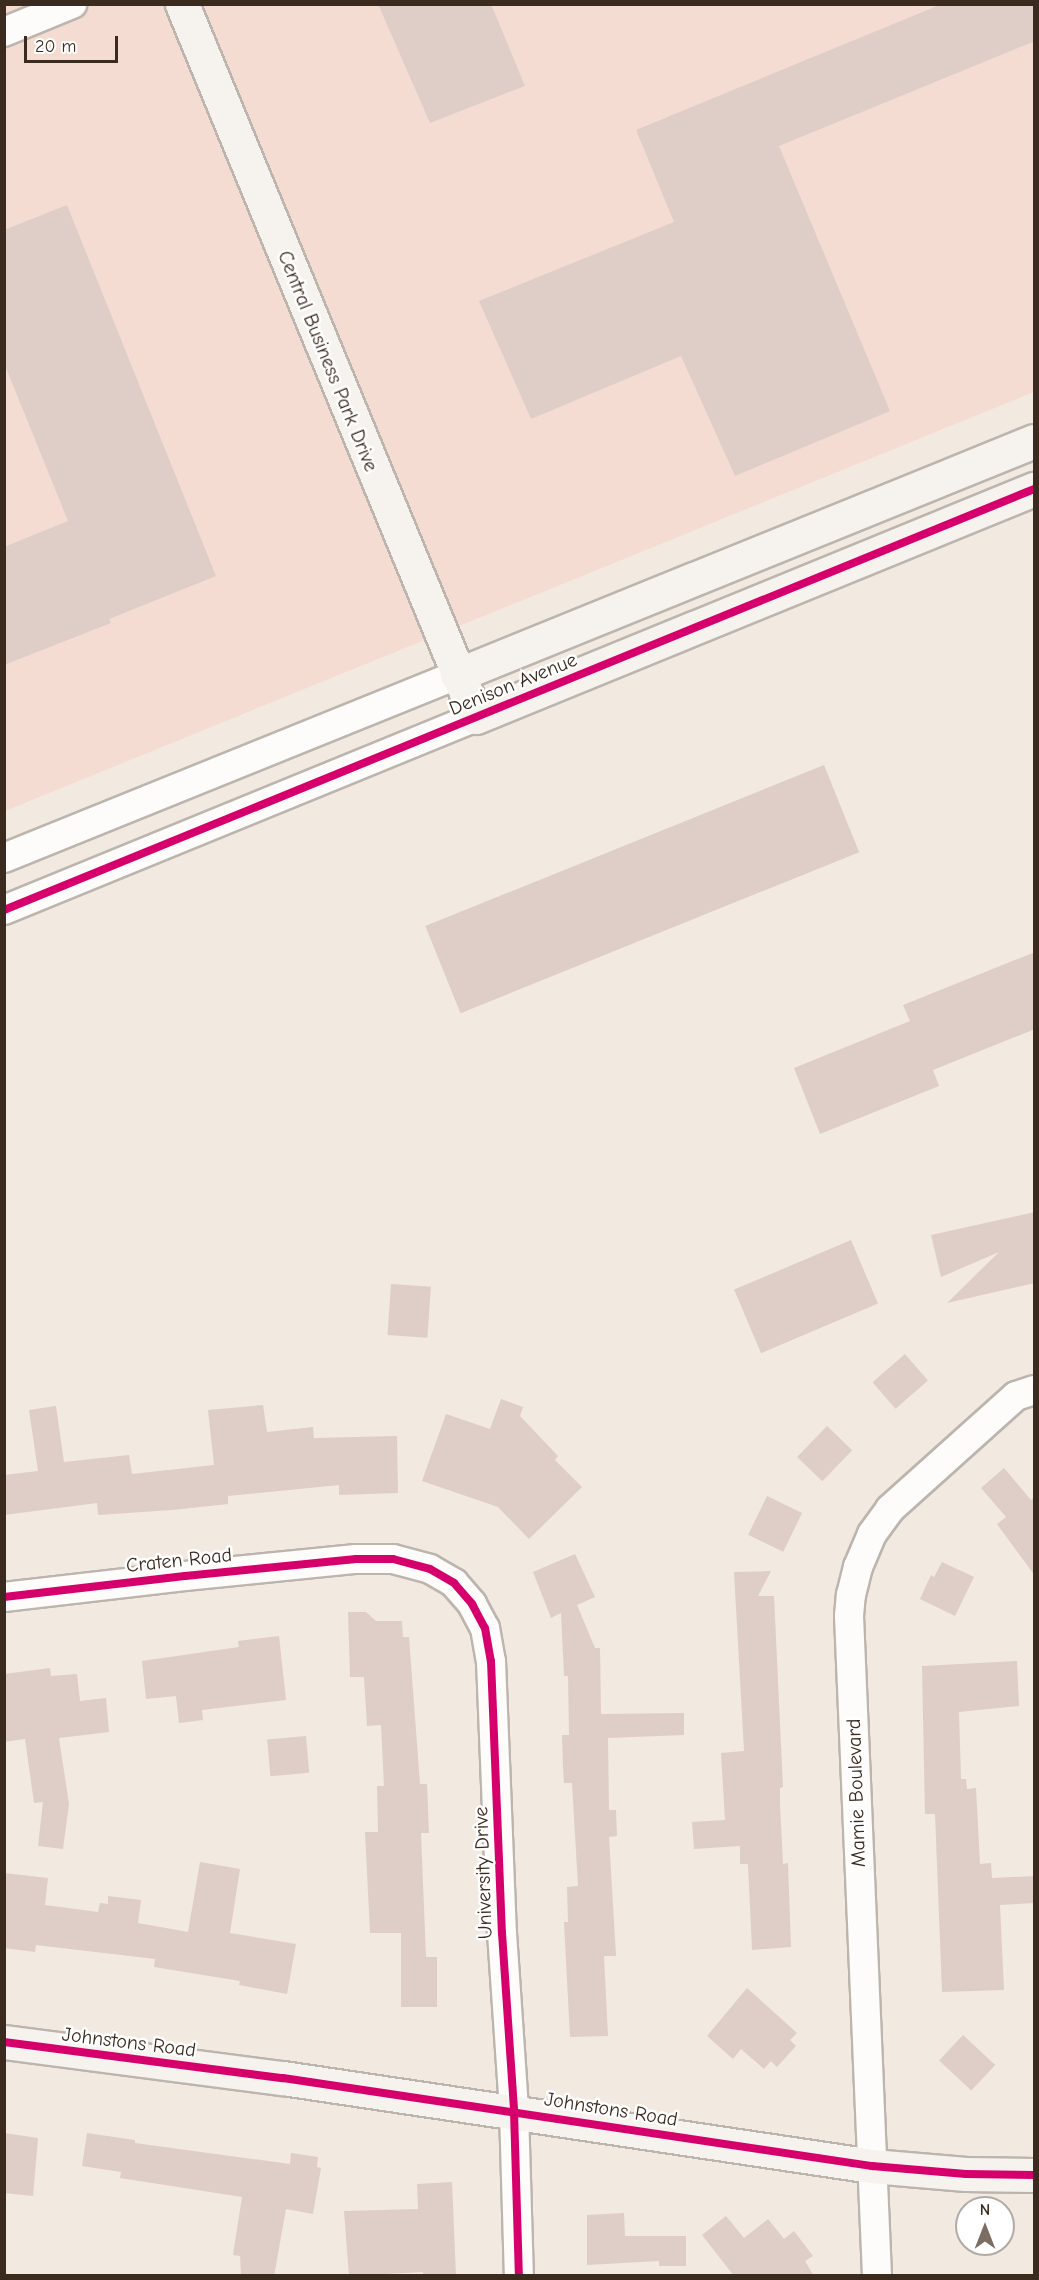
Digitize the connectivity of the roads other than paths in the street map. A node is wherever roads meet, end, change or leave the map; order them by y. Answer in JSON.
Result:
{"nodes":[{"id":1,"x":72,"y":4,"type":"edge"},
{"id":2,"x":182,"y":4,"type":"edge"},
{"id":3,"x":4,"y":32,"type":"edge"},
{"id":4,"x":1035,"y":441,"type":"edge"},
{"id":5,"x":1035,"y":489,"type":"edge"},
{"id":6,"x":458,"y":675,"type":"junction"},
{"id":7,"x":476,"y":717,"type":"junction"},
{"id":8,"x":4,"y":858,"type":"edge"},
{"id":9,"x":4,"y":910,"type":"edge"},
{"id":10,"x":1035,"y":1390,"type":"edge"},
{"id":11,"x":356,"y":1559,"type":"joint"},
{"id":12,"x":4,"y":1597,"type":"edge"},
{"id":13,"x":4,"y":2042,"type":"edge"},
{"id":14,"x":514,"y":2111,"type":"junction"},
{"id":15,"x":872,"y":2166,"type":"junction"},
{"id":16,"x":1035,"y":2175,"type":"edge"},
{"id":17,"x":519,"y":2276,"type":"edge"},
{"id":18,"x":877,"y":2276,"type":"edge"}],
"edges":[{"from":1,"to":3,"type":"street"},
{"from":2,"to":6,"type":"street","name":"Central Business Park Drive"},
{"from":4,"to":6,"type":"street","name":"Denison Avenue"},
{"from":5,"to":7,"type":"street","name":"Denison Avenue"},
{"from":6,"to":7,"type":"street","name":"Central Business Park Drive"},
{"from":6,"to":8,"type":"street","name":"Denison Avenue"},
{"from":7,"to":9,"type":"street","name":"Denison Avenue"},
{"from":10,"to":15,"type":"street","name":"Mamie Boulevard"},
{"from":11,"to":12,"type":"street","name":"Craten Road"},
{"from":11,"to":14,"type":"street","name":"University Drive"},
{"from":13,"to":14,"type":"street","name":"Johnstons Road"},
{"from":14,"to":15,"type":"street","name":"Johnstons Road"},
{"from":14,"to":17,"type":"street","name":"University Drive"},
{"from":15,"to":16,"type":"street","name":"Johnstons Road"},
{"from":15,"to":18,"type":"street","name":"Mamie Boulevard"}]}
